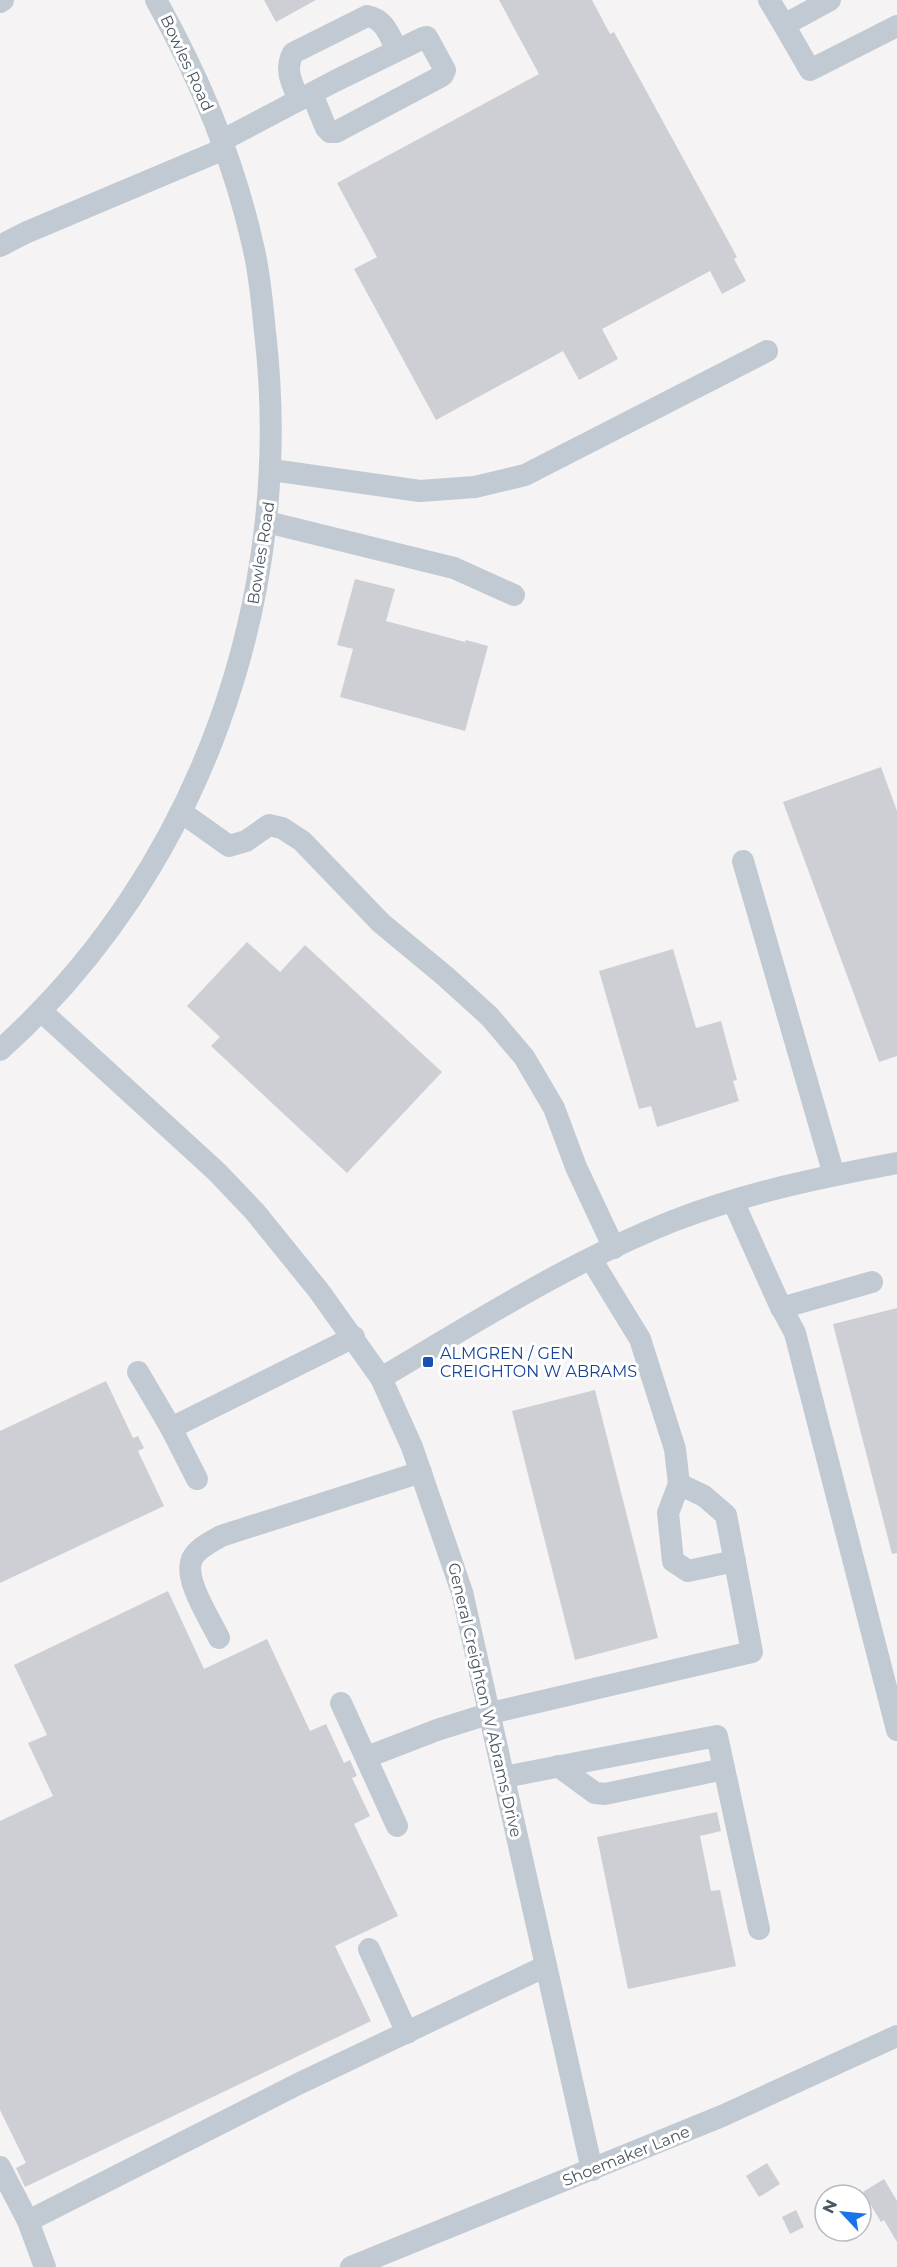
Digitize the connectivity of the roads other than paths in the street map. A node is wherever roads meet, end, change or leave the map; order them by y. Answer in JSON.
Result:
{"nodes":[{"id":1,"x":156,"y":0,"type":"edge"},
{"id":2,"x":769,"y":0,"type":"edge"},
{"id":3,"x":830,"y":0,"type":"edge"},
{"id":4,"x":784,"y":25,"type":"junction"},
{"id":5,"x":897,"y":26,"type":"edge"},
{"id":6,"x":397,"y":50,"type":"junction"},
{"id":7,"x":305,"y":97,"type":"junction"},
{"id":8,"x":222,"y":145,"type":"junction"},
{"id":9,"x":0,"y":246,"type":"edge"},
{"id":10,"x":767,"y":351,"type":"dead end"},
{"id":11,"x":272,"y":470,"type":"junction"},
{"id":12,"x":267,"y":522,"type":"junction"},
{"id":13,"x":514,"y":595,"type":"dead end"},
{"id":14,"x":181,"y":812,"type":"junction"},
{"id":15,"x":743,"y":861,"type":"dead end"},
{"id":16,"x":41,"y":1011,"type":"junction"},
{"id":17,"x":0,"y":1050,"type":"edge"},
{"id":18,"x":897,"y":1163,"type":"edge"},
{"id":19,"x":834,"y":1175,"type":"junction"},
{"id":20,"x":733,"y":1201,"type":"junction"},
{"id":21,"x":614,"y":1248,"type":"junction"},
{"id":22,"x":591,"y":1259,"type":"junction"},
{"id":23,"x":872,"y":1282,"type":"dead end"},
{"id":24,"x":782,"y":1308,"type":"junction"},
{"id":25,"x":354,"y":1337,"type":"junction"},
{"id":26,"x":138,"y":1372,"type":"dead end"},
{"id":27,"x":381,"y":1378,"type":"junction"},
{"id":28,"x":171,"y":1428,"type":"junction"},
{"id":29,"x":421,"y":1472,"type":"junction"},
{"id":30,"x":197,"y":1479,"type":"dead end"},
{"id":31,"x":679,"y":1484,"type":"junction"},
{"id":32,"x":735,"y":1561,"type":"junction"},
{"id":33,"x":219,"y":1638,"type":"dead end"},
{"id":34,"x":341,"y":1703,"type":"dead end"},
{"id":35,"x":490,"y":1713,"type":"junction"},
{"id":36,"x":897,"y":1730,"type":"edge"},
{"id":37,"x":367,"y":1757,"type":"junction"},
{"id":38,"x":558,"y":1766,"type":"junction"},
{"id":39,"x":724,"y":1769,"type":"junction"},
{"id":40,"x":504,"y":1777,"type":"junction"},
{"id":41,"x":397,"y":1826,"type":"dead end"},
{"id":42,"x":759,"y":1929,"type":"dead end"},
{"id":43,"x":369,"y":1949,"type":"dead end"},
{"id":44,"x":546,"y":1966,"type":"junction"},
{"id":45,"x":406,"y":2033,"type":"junction"},
{"id":46,"x":897,"y":2036,"type":"edge"},
{"id":47,"x":0,"y":2167,"type":"edge"},
{"id":48,"x":592,"y":2170,"type":"junction"},
{"id":49,"x":28,"y":2221,"type":"junction"},
{"id":50,"x":45,"y":2267,"type":"edge"},
{"id":51,"x":351,"y":2267,"type":"edge"}],
"edges":[{"from":1,"to":8,"type":"street","name":"Bowles Road"},
{"from":2,"to":4,"type":"street"},
{"from":3,"to":4,"type":"street"},
{"from":4,"to":5,"type":"street"},
{"from":6,"to":7,"type":"street"},
{"from":6,"to":7,"type":"street"},
{"from":6,"to":7,"type":"street"},
{"from":7,"to":8,"type":"street"},
{"from":8,"to":9,"type":"street"},
{"from":8,"to":11,"type":"street","name":"Bowles Road"},
{"from":10,"to":11,"type":"street"},
{"from":11,"to":12,"type":"street","name":"Bowles Road"},
{"from":12,"to":13,"type":"street"},
{"from":12,"to":14,"type":"street","name":"Bowles Road"},
{"from":14,"to":16,"type":"street","name":"Bowles Road"},
{"from":14,"to":21,"type":"street"},
{"from":15,"to":19,"type":"street"},
{"from":16,"to":17,"type":"street","name":"Bowles Road"},
{"from":16,"to":25,"type":"street","name":"General Creighton W Abrams Drive"},
{"from":18,"to":19,"type":"street"},
{"from":19,"to":20,"type":"street"},
{"from":20,"to":21,"type":"street"},
{"from":20,"to":24,"type":"street"},
{"from":21,"to":22,"type":"street"},
{"from":22,"to":27,"type":"street"},
{"from":22,"to":31,"type":"street"},
{"from":23,"to":24,"type":"street"},
{"from":24,"to":36,"type":"street"},
{"from":25,"to":27,"type":"street","name":"General Creighton W Abrams Drive"},
{"from":25,"to":28,"type":"street"},
{"from":26,"to":28,"type":"street"},
{"from":27,"to":29,"type":"street","name":"General Creighton W Abrams Drive"},
{"from":28,"to":30,"type":"street"},
{"from":29,"to":33,"type":"street"},
{"from":29,"to":35,"type":"street","name":"General Creighton W Abrams Drive"},
{"from":31,"to":32,"type":"street"},
{"from":31,"to":32,"type":"street"},
{"from":32,"to":35,"type":"street"},
{"from":34,"to":37,"type":"street"},
{"from":35,"to":37,"type":"street"},
{"from":35,"to":40,"type":"street","name":"General Creighton W Abrams Drive"},
{"from":37,"to":41,"type":"street"},
{"from":38,"to":39,"type":"street"},
{"from":38,"to":39,"type":"street"},
{"from":38,"to":40,"type":"street"},
{"from":39,"to":42,"type":"street"},
{"from":40,"to":44,"type":"street","name":"General Creighton W Abrams Drive"},
{"from":43,"to":45,"type":"street"},
{"from":44,"to":45,"type":"street"},
{"from":44,"to":48,"type":"street","name":"General Creighton W Abrams Drive"},
{"from":45,"to":49,"type":"street"},
{"from":46,"to":48,"type":"street","name":"Shoemaker Lane"},
{"from":47,"to":49,"type":"street"},
{"from":48,"to":51,"type":"street","name":"Shoemaker Lane"},
{"from":49,"to":50,"type":"street"}]}
